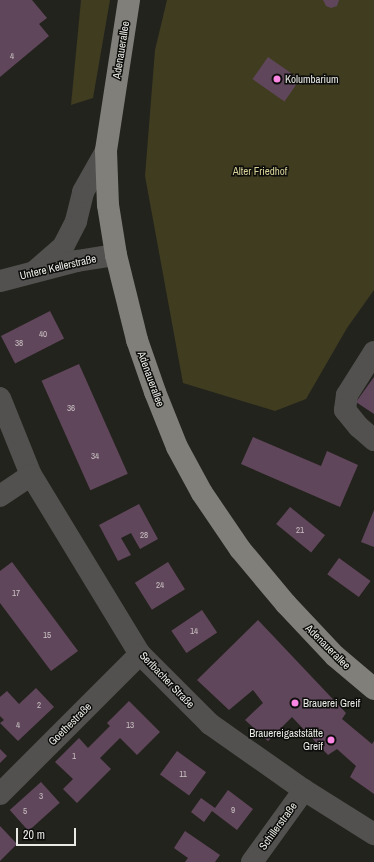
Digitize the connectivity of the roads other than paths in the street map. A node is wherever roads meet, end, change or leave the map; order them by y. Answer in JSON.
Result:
{"nodes":[{"id":1,"x":129,"y":0,"type":"edge"},
{"id":2,"x":106,"y":151,"type":"junction"},
{"id":3,"x":116,"y":255,"type":"junction"},
{"id":4,"x":34,"y":272,"type":"junction"},
{"id":5,"x":0,"y":281,"type":"edge"},
{"id":6,"x":374,"y":352,"type":"edge"},
{"id":7,"x":0,"y":398,"type":"edge"},
{"id":8,"x":366,"y":433,"type":"edge"},
{"id":9,"x":31,"y":475,"type":"junction"},
{"id":10,"x":0,"y":496,"type":"edge"},
{"id":11,"x":140,"y":654,"type":"junction"},
{"id":12,"x":374,"y":689,"type":"edge"},
{"id":13,"x":304,"y":790,"type":"junction"},
{"id":14,"x":0,"y":794,"type":"edge"},
{"id":15,"x":374,"y":834,"type":"edge"},
{"id":16,"x":252,"y":862,"type":"edge"}],
"edges":[{"from":1,"to":2,"type":"main road","name":"Adenauerallee"},
{"from":2,"to":3,"type":"main road","name":"Adenauerallee"},
{"from":2,"to":4,"type":"street"},
{"from":3,"to":4,"type":"street","name":"Untere Kellerstraße"},
{"from":3,"to":12,"type":"main road","name":"Adenauerallee"},
{"from":4,"to":5,"type":"street","name":"Untere Kellerstraße"},
{"from":6,"to":8,"type":"street"},
{"from":7,"to":9,"type":"street","name":"Serlbacher Straße"},
{"from":9,"to":10,"type":"street"},
{"from":9,"to":11,"type":"street","name":"Serlbacher Straße"},
{"from":11,"to":13,"type":"street","name":"Serlbacher Straße"},
{"from":11,"to":14,"type":"street","name":"Goethestraße"},
{"from":13,"to":15,"type":"street","name":"Serlbacher Straße"},
{"from":13,"to":16,"type":"street","name":"Schillerstraße"}]}
